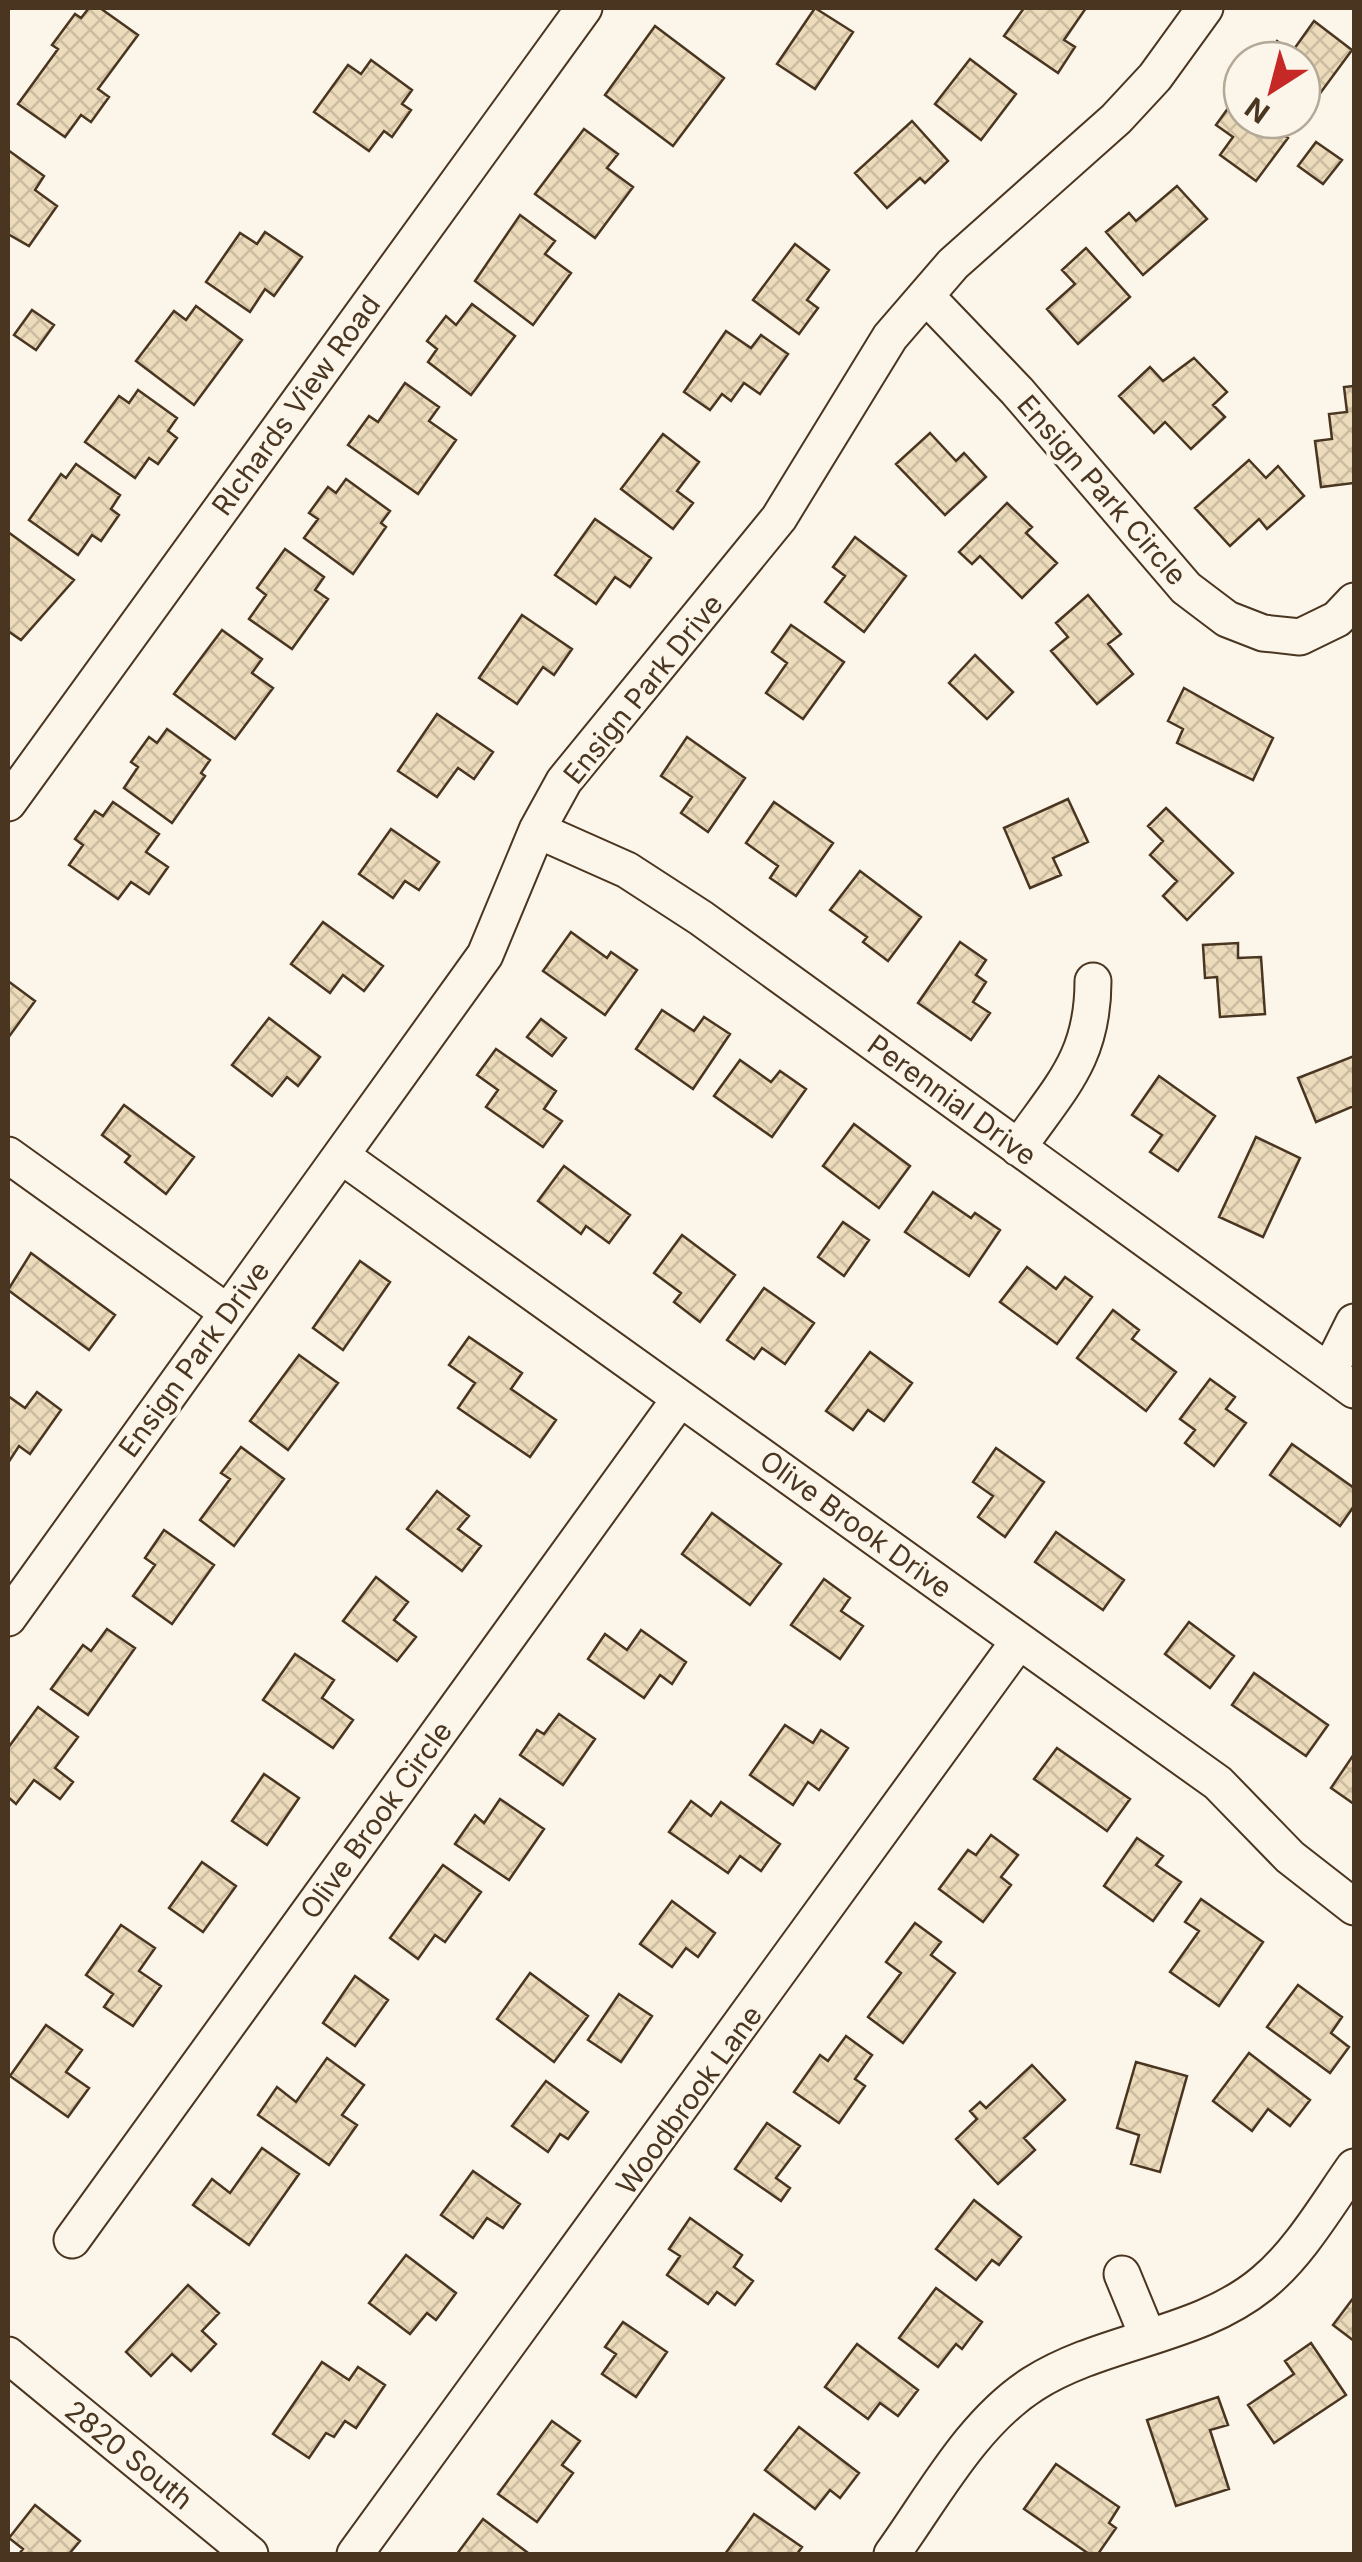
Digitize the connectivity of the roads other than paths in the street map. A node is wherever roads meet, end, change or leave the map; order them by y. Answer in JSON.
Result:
{"nodes":[{"id":1,"x":584,"y":8,"type":"edge"},
{"id":2,"x":1205,"y":8,"type":"edge"},
{"id":3,"x":926,"y":296,"type":"junction"},
{"id":4,"x":1354,"y":601,"type":"edge"},
{"id":5,"x":8,"y":803,"type":"edge"},
{"id":6,"x":537,"y":830,"type":"junction"},
{"id":7,"x":1093,"y":981,"type":"dead end"},
{"id":8,"x":1018,"y":1148,"type":"junction"},
{"id":9,"x":8,"y":1155,"type":"edge"},
{"id":10,"x":343,"y":1157,"type":"junction"},
{"id":11,"x":227,"y":1312,"type":"junction"},
{"id":12,"x":1354,"y":1322,"type":"edge"},
{"id":13,"x":1342,"y":1381,"type":"edge"},
{"id":14,"x":679,"y":1400,"type":"junction"},
{"id":15,"x":8,"y":1618,"type":"edge"},
{"id":16,"x":1018,"y":1641,"type":"junction"},
{"id":17,"x":1354,"y":1907,"type":"edge"},
{"id":18,"x":1354,"y":2168,"type":"edge"},
{"id":19,"x":72,"y":2240,"type":"dead end"},
{"id":20,"x":1122,"y":2274,"type":"dead end"},
{"id":21,"x":1148,"y":2336,"type":"junction"},
{"id":22,"x":8,"y":2355,"type":"edge"},
{"id":23,"x":250,"y":2554,"type":"edge"},
{"id":24,"x":355,"y":2554,"type":"edge"},
{"id":25,"x":892,"y":2554,"type":"edge"}],
"edges":[{"from":1,"to":5,"type":"street","name":"RIchards View Road"},
{"from":2,"to":3,"type":"street","name":"Ensign Park Drive"},
{"from":3,"to":4,"type":"street","name":"Ensign Park Circle"},
{"from":3,"to":6,"type":"street","name":"Ensign Park Drive"},
{"from":6,"to":8,"type":"street","name":"Perennial Drive"},
{"from":6,"to":10,"type":"street","name":"Ensign Park Drive"},
{"from":7,"to":8,"type":"street"},
{"from":8,"to":13,"type":"street","name":"Perennial Drive"},
{"from":9,"to":11,"type":"street"},
{"from":10,"to":11,"type":"street","name":"Ensign Park Drive"},
{"from":10,"to":14,"type":"street","name":"Olive Brook Drive"},
{"from":11,"to":15,"type":"street","name":"Ensign Park Drive"},
{"from":12,"to":13,"type":"street"},
{"from":14,"to":16,"type":"street","name":"Olive Brook Drive"},
{"from":14,"to":19,"type":"street","name":"Olive Brook Circle"},
{"from":16,"to":17,"type":"street","name":"Olive Brook Drive"},
{"from":16,"to":24,"type":"street","name":"Woodbrook Lane"},
{"from":18,"to":21,"type":"street"},
{"from":20,"to":21,"type":"street"},
{"from":21,"to":25,"type":"street"},
{"from":22,"to":23,"type":"street","name":"2820 South"}]}
